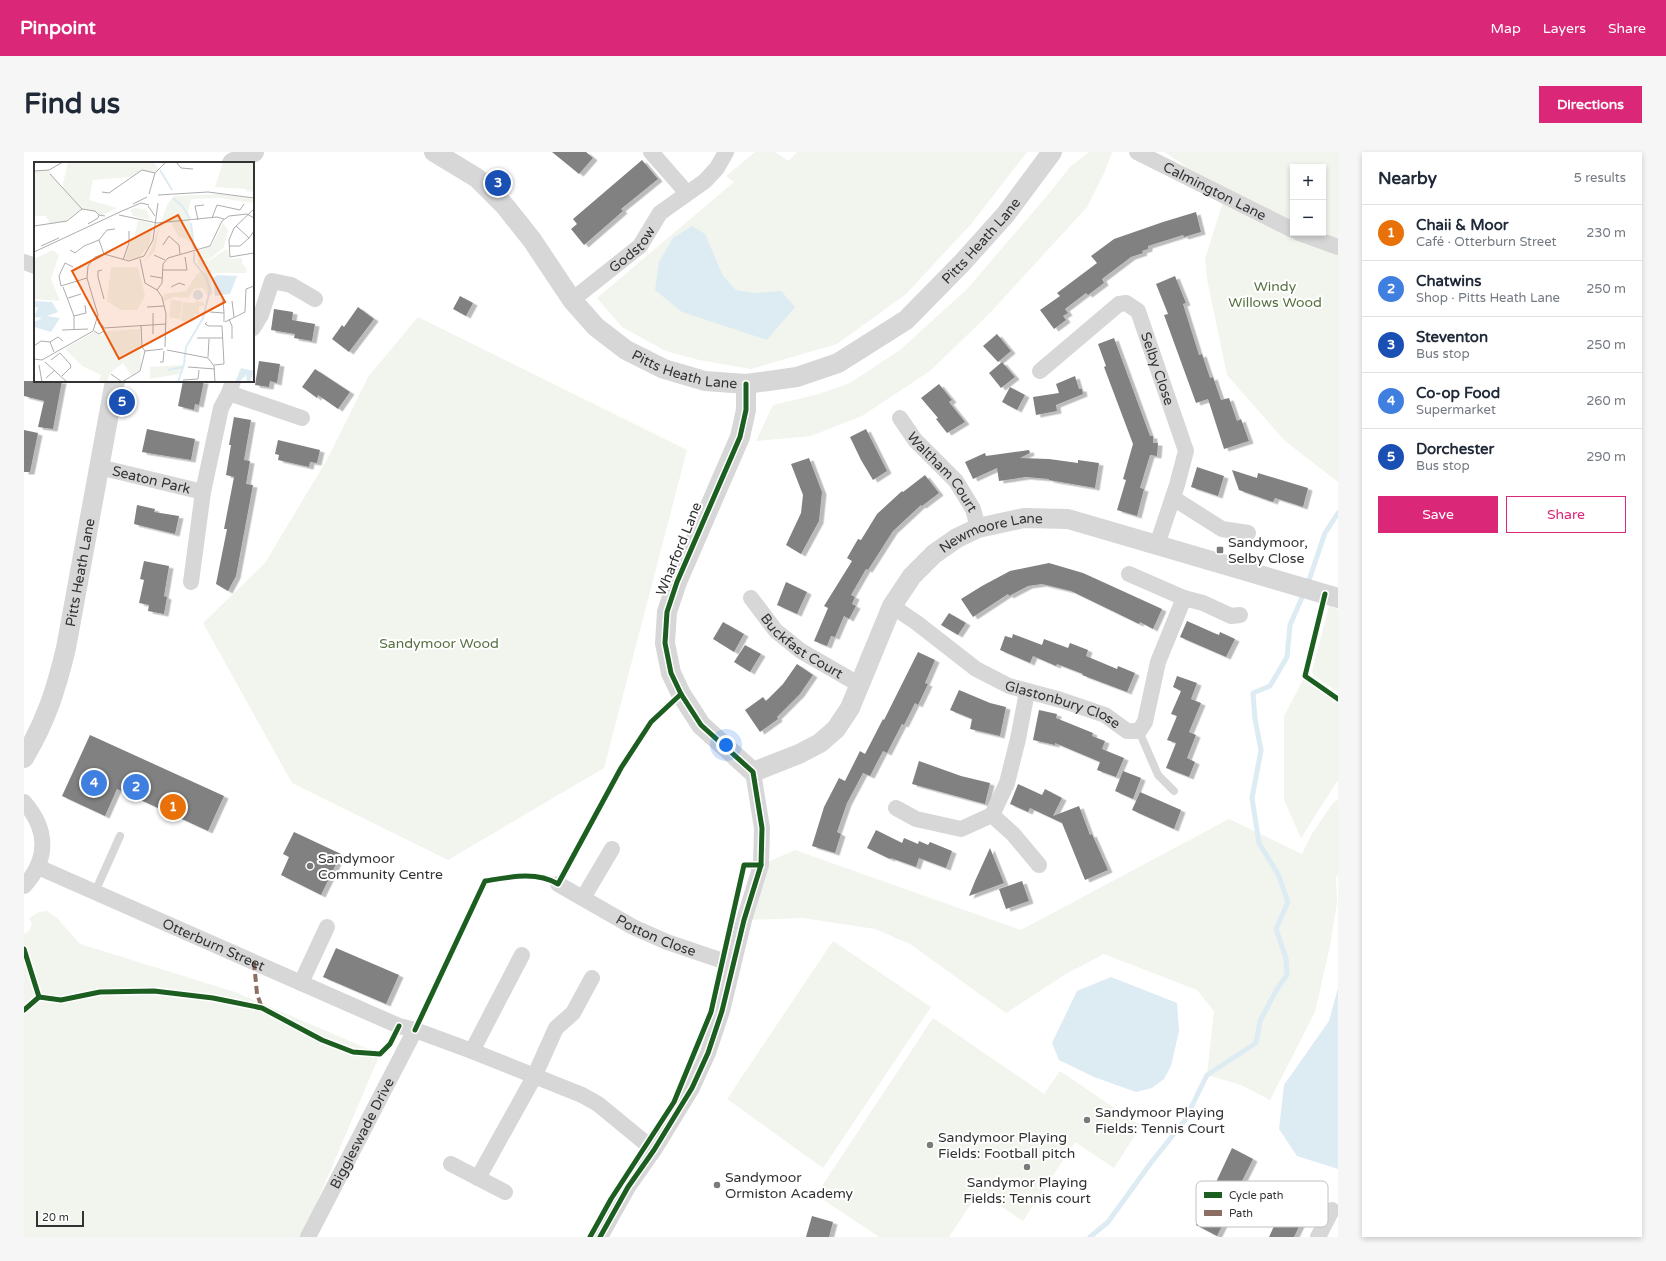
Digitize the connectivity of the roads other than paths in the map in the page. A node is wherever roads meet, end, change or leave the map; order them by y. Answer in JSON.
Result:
{"nodes":[{"id":1,"x":254,"y":152,"type":"edge"},
{"id":2,"x":434,"y":152,"type":"edge"},
{"id":3,"x":651,"y":152,"type":"edge"},
{"id":4,"x":726,"y":152,"type":"edge"},
{"id":5,"x":1052,"y":152,"type":"edge"},
{"id":6,"x":1137,"y":152,"type":"edge"},
{"id":7,"x":234,"y":162,"type":"edge"},
{"id":8,"x":687,"y":194,"type":"junction"},
{"id":9,"x":1290,"y":228,"type":"edge"},
{"id":10,"x":1307,"y":236,"type":"edge"},
{"id":11,"x":1338,"y":247,"type":"edge"},
{"id":12,"x":24,"y":262,"type":"edge"},
{"id":13,"x":34,"y":266,"type":"edge"},
{"id":14,"x":315,"y":299,"type":"dead end"},
{"id":15,"x":572,"y":300,"type":"junction"},
{"id":16,"x":254,"y":326,"type":"edge"},
{"id":17,"x":1040,"y":371,"type":"dead end"},
{"id":18,"x":115,"y":382,"type":"edge"},
{"id":19,"x":746,"y":384,"type":"junction"},
{"id":20,"x":231,"y":387,"type":"edge"},
{"id":21,"x":302,"y":418,"type":"dead end"},
{"id":22,"x":900,"y":418,"type":"dead end"},
{"id":23,"x":99,"y":467,"type":"junction"},
{"id":24,"x":203,"y":492,"type":"junction"},
{"id":25,"x":1173,"y":498,"type":"junction"},
{"id":26,"x":978,"y":528,"type":"junction"},
{"id":27,"x":1248,"y":533,"type":"dead end"},
{"id":28,"x":1157,"y":545,"type":"junction"},
{"id":29,"x":1129,"y":574,"type":"dead end"},
{"id":30,"x":191,"y":582,"type":"dead end"},
{"id":31,"x":751,"y":598,"type":"dead end"},
{"id":32,"x":1184,"y":598,"type":"junction"},
{"id":33,"x":1338,"y":598,"type":"edge"},
{"id":34,"x":892,"y":606,"type":"junction"},
{"id":35,"x":1240,"y":615,"type":"dead end"},
{"id":36,"x":860,"y":685,"type":"junction"},
{"id":37,"x":1027,"y":692,"type":"junction"},
{"id":38,"x":1139,"y":731,"type":"junction"},
{"id":39,"x":24,"y":758,"type":"edge"},
{"id":40,"x":752,"y":772,"type":"junction"},
{"id":41,"x":1174,"y":791,"type":"dead end"},
{"id":42,"x":24,"y":802,"type":"edge"},
{"id":43,"x":896,"y":808,"type":"dead end"},
{"id":44,"x":992,"y":815,"type":"junction"},
{"id":45,"x":120,"y":836,"type":"dead end"},
{"id":46,"x":612,"y":849,"type":"dead end"},
{"id":47,"x":1039,"y":865,"type":"dead end"},
{"id":48,"x":38,"y":867,"type":"junction"},
{"id":49,"x":558,"y":884,"type":"dead end"},
{"id":50,"x":24,"y":886,"type":"edge"},
{"id":51,"x":95,"y":892,"type":"junction"},
{"id":52,"x":583,"y":898,"type":"junction"},
{"id":53,"x":327,"y":927,"type":"dead end"},
{"id":54,"x":522,"y":955,"type":"dead end"},
{"id":55,"x":732,"y":964,"type":"junction"},
{"id":56,"x":592,"y":978,"type":"dead end"},
{"id":57,"x":301,"y":983,"type":"junction"},
{"id":58,"x":415,"y":1030,"type":"junction"},
{"id":59,"x":472,"y":1051,"type":"junction"},
{"id":60,"x":534,"y":1077,"type":"junction"},
{"id":61,"x":654,"y":1150,"type":"junction"},
{"id":62,"x":451,"y":1164,"type":"dead end"},
{"id":63,"x":478,"y":1178,"type":"junction"},
{"id":64,"x":505,"y":1192,"type":"dead end"},
{"id":65,"x":1332,"y":1210,"type":"dead end"},
{"id":66,"x":1328,"y":1218,"type":"edge"},
{"id":67,"x":1323,"y":1227,"type":"edge"},
{"id":68,"x":308,"y":1237,"type":"edge"},
{"id":69,"x":600,"y":1237,"type":"edge"},
{"id":70,"x":1318,"y":1237,"type":"edge"}],
"edges":[{"from":1,"to":7,"type":"street"},
{"from":2,"to":15,"type":"street","name":"Pitts Heath Lane"},
{"from":3,"to":8,"type":"street"},
{"from":4,"to":8,"type":"street","name":"Godstow"},
{"from":5,"to":19,"type":"street","name":"Pitts Heath Lane"},
{"from":6,"to":9,"type":"street","name":"Calmington Lane"},
{"from":8,"to":15,"type":"street","name":"Godstow"},
{"from":10,"to":11,"type":"street"},
{"from":12,"to":13,"type":"street"},
{"from":14,"to":16,"type":"street"},
{"from":15,"to":19,"type":"street","name":"Pitts Heath Lane"},
{"from":17,"to":25,"type":"street","name":"Selby Close"},
{"from":18,"to":23,"type":"street","name":"Pitts Heath Lane"},
{"from":19,"to":40,"type":"street","name":"Wharford Lane"},
{"from":20,"to":21,"type":"street","name":"Seaton Park"},
{"from":20,"to":24,"type":"street","name":"Seaton Park"},
{"from":22,"to":26,"type":"street","name":"Waltham Court"},
{"from":23,"to":24,"type":"street","name":"Seaton Park"},
{"from":23,"to":39,"type":"street","name":"Pitts Heath Lane"},
{"from":24,"to":30,"type":"street","name":"Seaton Park"},
{"from":25,"to":27,"type":"street"},
{"from":25,"to":28,"type":"street","name":"Selby Close"},
{"from":26,"to":28,"type":"street","name":"Newmoore Lane"},
{"from":26,"to":34,"type":"street","name":"Newmoore Lane"},
{"from":28,"to":33,"type":"street","name":"Newmoore Lane"},
{"from":29,"to":32,"type":"street"},
{"from":31,"to":36,"type":"street","name":"Buckfast Court"},
{"from":32,"to":35,"type":"street"},
{"from":32,"to":38,"type":"street","name":"Glastonbury Close"},
{"from":34,"to":36,"type":"street","name":"Newmoore Lane"},
{"from":34,"to":37,"type":"street","name":"Glastonbury Close"},
{"from":36,"to":40,"type":"street","name":"Newmoore Lane"},
{"from":37,"to":38,"type":"street","name":"Glastonbury Close"},
{"from":37,"to":44,"type":"street"},
{"from":38,"to":41,"type":"lane"},
{"from":40,"to":55,"type":"street"},
{"from":42,"to":48,"type":"street"},
{"from":43,"to":44,"type":"street"},
{"from":44,"to":47,"type":"street"},
{"from":45,"to":51,"type":"lane"},
{"from":46,"to":52,"type":"street"},
{"from":48,"to":50,"type":"street"},
{"from":48,"to":51,"type":"street","name":"Otterburn Street"},
{"from":49,"to":52,"type":"street","name":"Potton Close"},
{"from":51,"to":57,"type":"street","name":"Otterburn Street"},
{"from":52,"to":55,"type":"street","name":"Potton Close"},
{"from":53,"to":57,"type":"street"},
{"from":54,"to":59,"type":"street"},
{"from":55,"to":61,"type":"street"},
{"from":56,"to":60,"type":"street"},
{"from":57,"to":58,"type":"street","name":"Otterburn Street"},
{"from":58,"to":59,"type":"street"},
{"from":58,"to":68,"type":"street","name":"Biggleswade Drive"},
{"from":59,"to":60,"type":"street"},
{"from":60,"to":61,"type":"street"},
{"from":60,"to":63,"type":"street"},
{"from":61,"to":69,"type":"street"},
{"from":62,"to":63,"type":"street"},
{"from":63,"to":64,"type":"street"},
{"from":65,"to":66,"type":"street"},
{"from":67,"to":70,"type":"street"}]}
